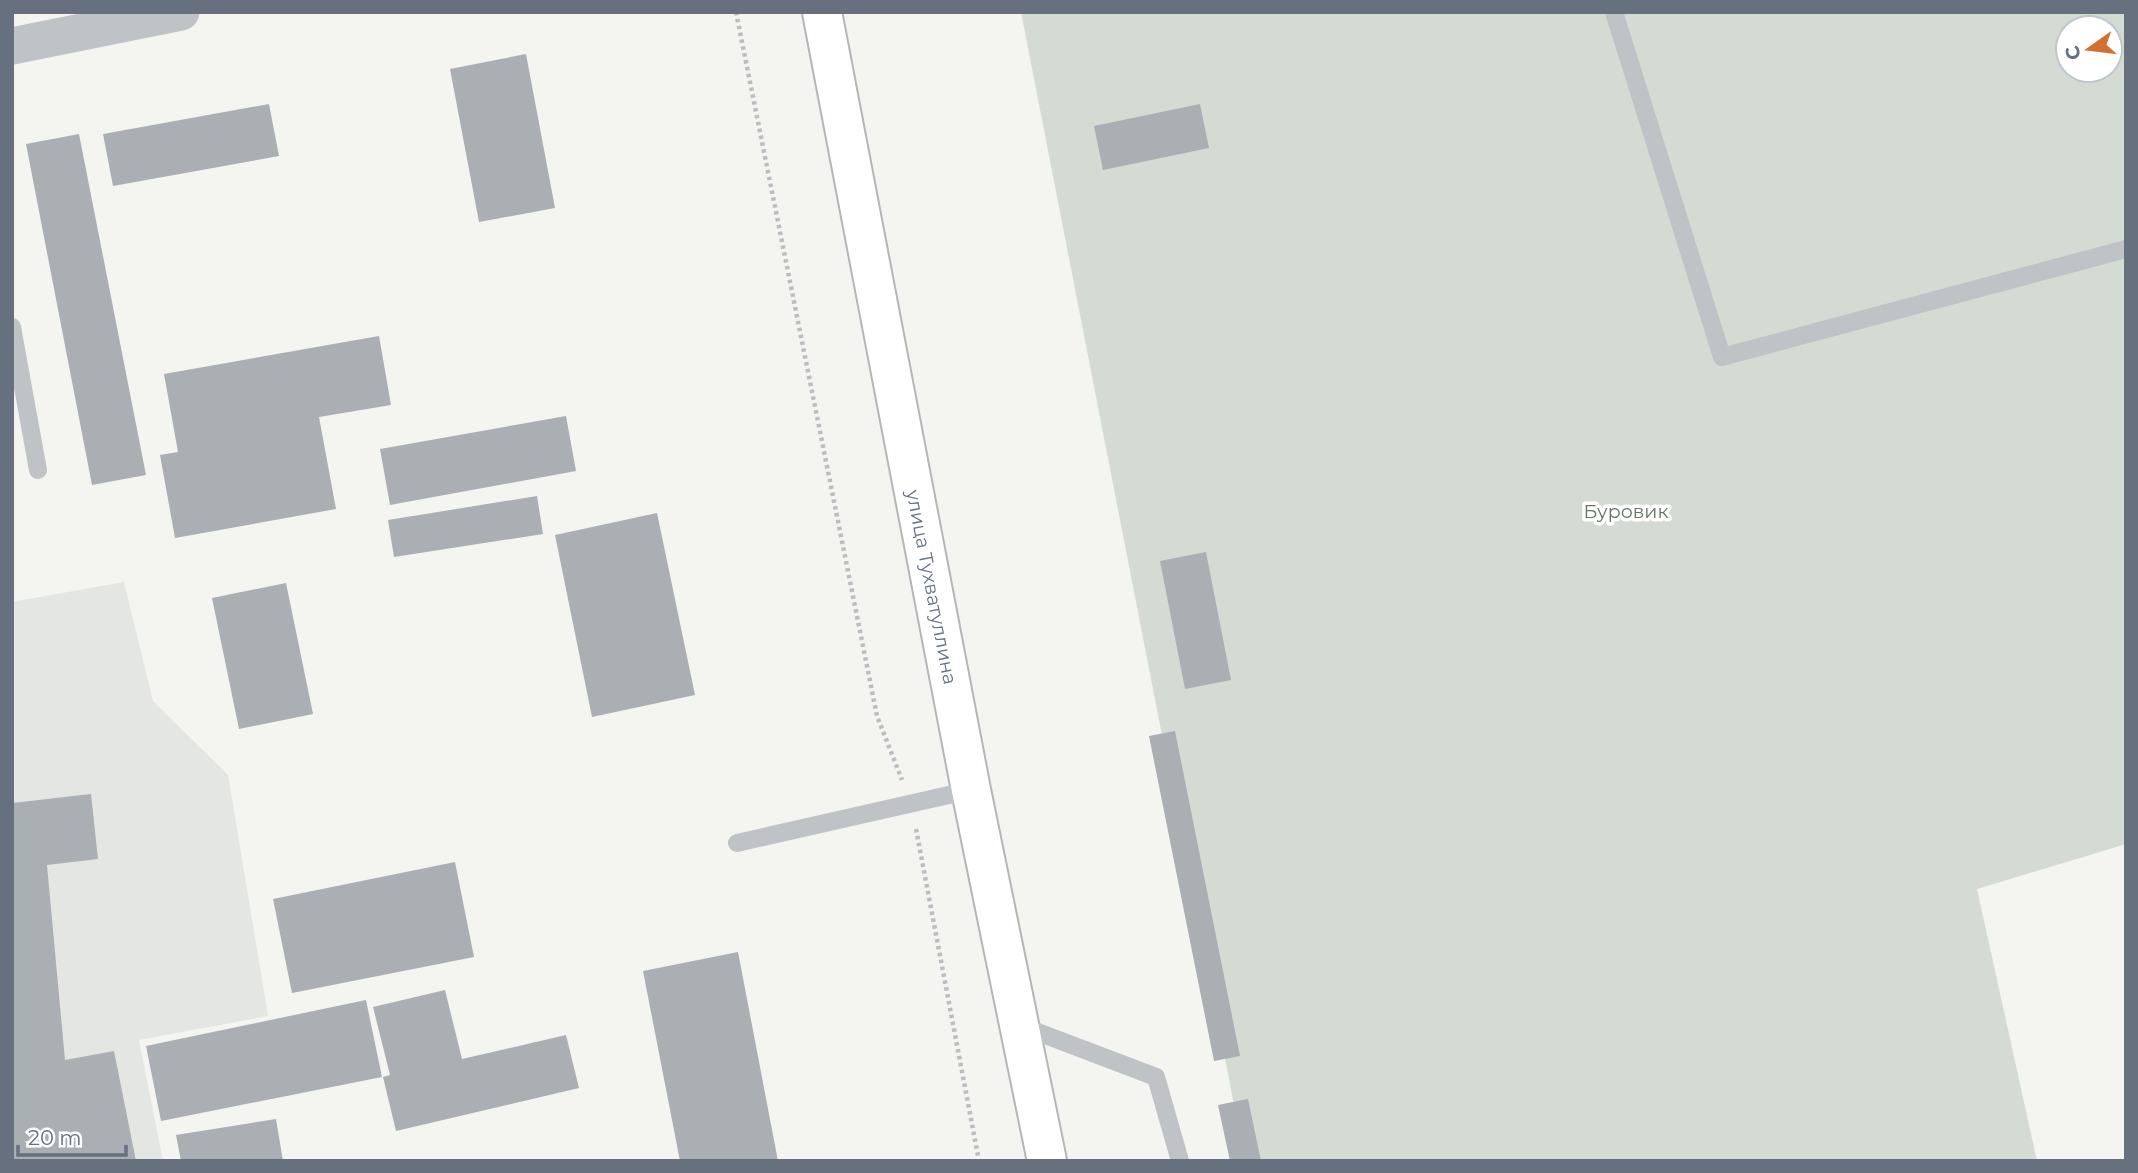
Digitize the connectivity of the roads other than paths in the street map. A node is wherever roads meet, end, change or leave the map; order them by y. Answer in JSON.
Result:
{"nodes":[{"id":1,"x":181,"y":12,"type":"edge"},
{"id":2,"x":822,"y":12,"type":"edge"},
{"id":3,"x":1614,"y":12,"type":"edge"},
{"id":4,"x":12,"y":46,"type":"edge"},
{"id":5,"x":2126,"y":249,"type":"edge"},
{"id":6,"x":12,"y":327,"type":"edge"},
{"id":7,"x":38,"y":470,"type":"dead end"},
{"id":8,"x":971,"y":790,"type":"junction"},
{"id":9,"x":737,"y":842,"type":"dead end"},
{"id":10,"x":1019,"y":1025,"type":"junction"},
{"id":11,"x":1047,"y":1161,"type":"edge"},
{"id":12,"x":1180,"y":1161,"type":"edge"}],
"edges":[{"from":1,"to":4,"type":"street"},
{"from":2,"to":8,"type":"main road","name":"улица Тухватуллина"},
{"from":3,"to":5,"type":"lane"},
{"from":6,"to":7,"type":"lane"},
{"from":8,"to":9,"type":"lane"},
{"from":8,"to":10,"type":"main road","name":"улица Тухватуллина"},
{"from":10,"to":11,"type":"main road","name":"улица Тухватуллина"},
{"from":10,"to":12,"type":"lane"}]}
